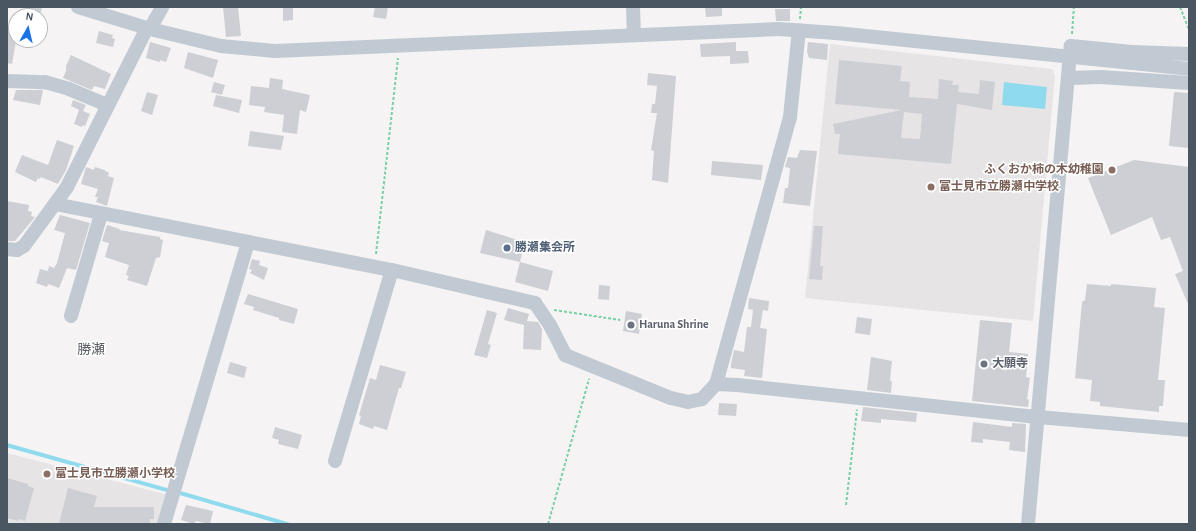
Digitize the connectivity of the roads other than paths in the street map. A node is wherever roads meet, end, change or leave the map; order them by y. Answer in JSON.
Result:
{"nodes":[{"id":1,"x":78,"y":7,"type":"edge"},
{"id":2,"x":162,"y":7,"type":"edge"},
{"id":3,"x":632,"y":7,"type":"edge"},
{"id":4,"x":148,"y":29,"type":"junction"},
{"id":5,"x":799,"y":30,"type":"junction"},
{"id":6,"x":634,"y":35,"type":"junction"},
{"id":7,"x":1071,"y":52,"type":"junction"},
{"id":8,"x":1189,"y":55,"type":"edge"},
{"id":9,"x":1189,"y":69,"type":"edge"},
{"id":10,"x":1069,"y":78,"type":"junction"},
{"id":11,"x":7,"y":81,"type":"edge"},
{"id":12,"x":1189,"y":83,"type":"edge"},
{"id":13,"x":107,"y":105,"type":"junction"},
{"id":14,"x":55,"y":204,"type":"junction"},
{"id":15,"x":101,"y":214,"type":"junction"},
{"id":16,"x":248,"y":242,"type":"junction"},
{"id":17,"x":7,"y":248,"type":"edge"},
{"id":18,"x":392,"y":270,"type":"junction"},
{"id":19,"x":71,"y":316,"type":"dead end"},
{"id":20,"x":716,"y":384,"type":"junction"},
{"id":21,"x":1038,"y":417,"type":"junction"},
{"id":22,"x":1189,"y":430,"type":"edge"},
{"id":23,"x":335,"y":461,"type":"dead end"},
{"id":24,"x":164,"y":524,"type":"edge"},
{"id":25,"x":1028,"y":524,"type":"edge"}],
"edges":[{"from":1,"to":4,"type":"street"},
{"from":2,"to":4,"type":"street"},
{"from":3,"to":6,"type":"street"},
{"from":4,"to":6,"type":"street"},
{"from":4,"to":13,"type":"street"},
{"from":5,"to":6,"type":"street"},
{"from":5,"to":7,"type":"street"},
{"from":5,"to":20,"type":"street"},
{"from":7,"to":8,"type":"street"},
{"from":7,"to":9,"type":"street"},
{"from":7,"to":10,"type":"street"},
{"from":10,"to":12,"type":"street"},
{"from":10,"to":21,"type":"street"},
{"from":11,"to":13,"type":"street"},
{"from":13,"to":14,"type":"street"},
{"from":14,"to":15,"type":"street"},
{"from":14,"to":17,"type":"street"},
{"from":15,"to":16,"type":"street"},
{"from":15,"to":19,"type":"street"},
{"from":16,"to":18,"type":"street"},
{"from":16,"to":24,"type":"street"},
{"from":18,"to":20,"type":"street"},
{"from":18,"to":23,"type":"street"},
{"from":20,"to":21,"type":"street"},
{"from":21,"to":22,"type":"street"},
{"from":21,"to":25,"type":"street"}]}
